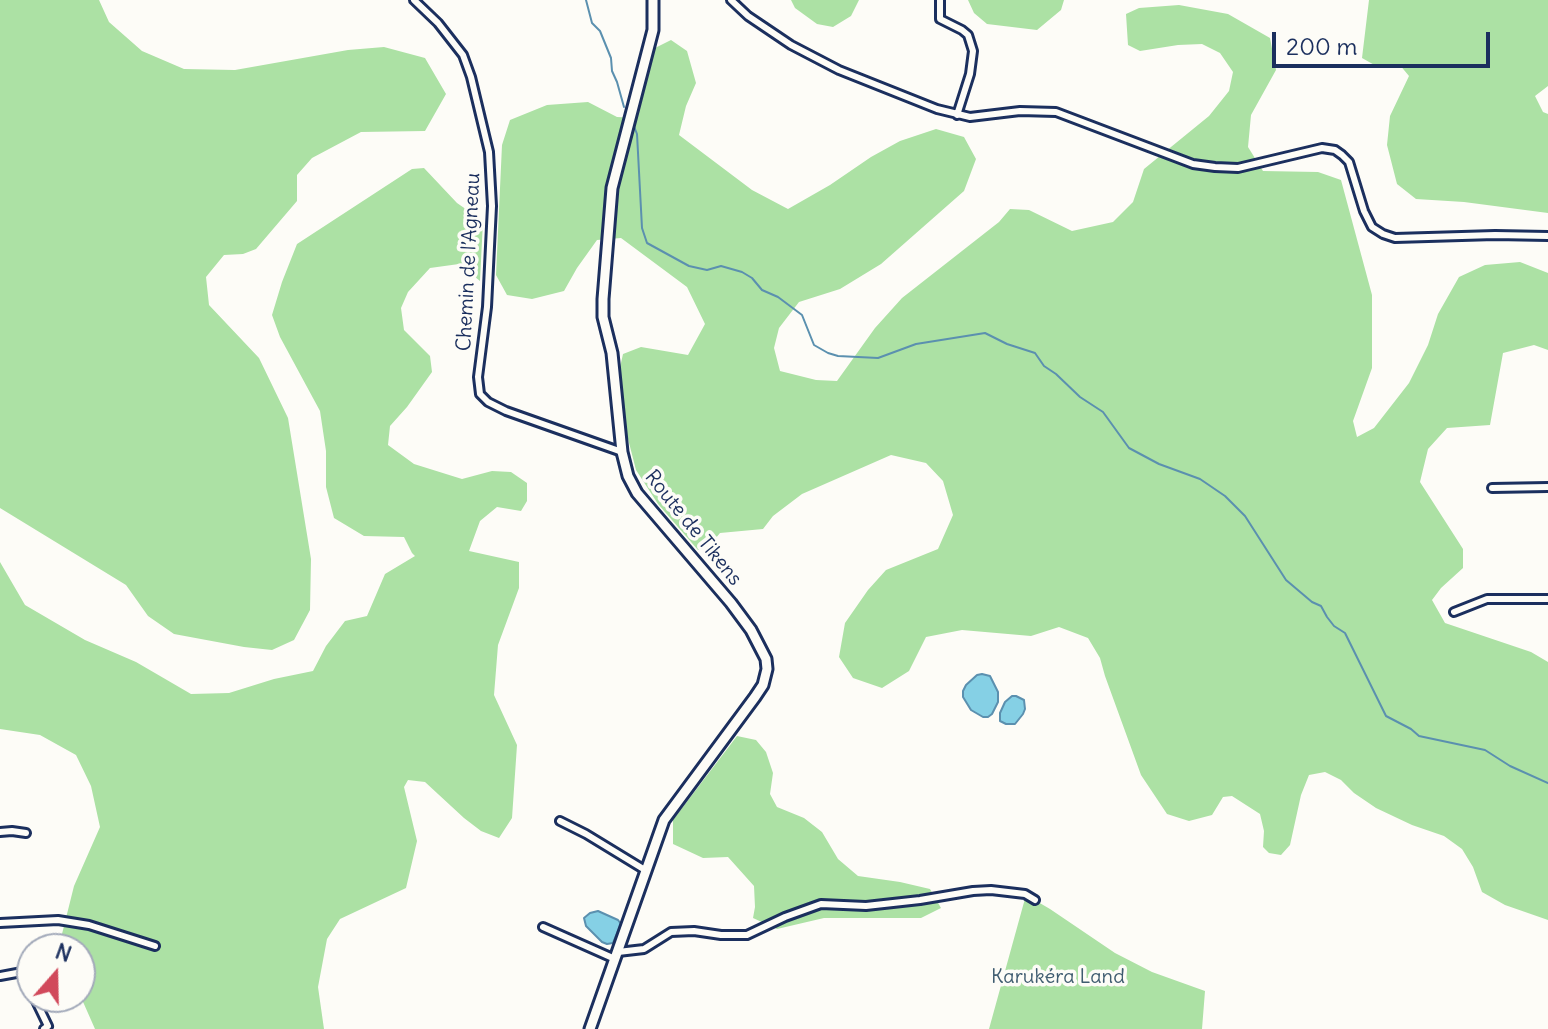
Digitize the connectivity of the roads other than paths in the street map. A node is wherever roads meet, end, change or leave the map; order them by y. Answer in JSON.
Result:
{"nodes":[{"id":1,"x":414,"y":0,"type":"edge"},
{"id":2,"x":653,"y":0,"type":"edge"},
{"id":3,"x":731,"y":0,"type":"edge"},
{"id":4,"x":940,"y":0,"type":"edge"},
{"id":5,"x":957,"y":115,"type":"junction"},
{"id":6,"x":1548,"y":236,"type":"edge"},
{"id":7,"x":622,"y":452,"type":"junction"},
{"id":8,"x":1548,"y":487,"type":"edge"},
{"id":9,"x":1492,"y":488,"type":"dead end"},
{"id":10,"x":1548,"y":599,"type":"edge"},
{"id":11,"x":1454,"y":612,"type":"dead end"},
{"id":12,"x":560,"y":821,"type":"dead end"},
{"id":13,"x":0,"y":832,"type":"edge"},
{"id":14,"x":26,"y":833,"type":"dead end"},
{"id":15,"x":645,"y":870,"type":"junction"},
{"id":16,"x":1035,"y":900,"type":"dead end"},
{"id":17,"x":0,"y":923,"type":"edge"},
{"id":18,"x":543,"y":927,"type":"dead end"},
{"id":19,"x":155,"y":946,"type":"dead end"},
{"id":20,"x":616,"y":956,"type":"junction"},
{"id":21,"x":590,"y":1029,"type":"edge"}],
"edges":[{"from":1,"to":7,"type":"street","name":"Chemin de l’Agneau"},
{"from":2,"to":7,"type":"street","name":"Route de Tikens"},
{"from":3,"to":5,"type":"street"},
{"from":4,"to":5,"type":"street"},
{"from":5,"to":6,"type":"street"},
{"from":7,"to":15,"type":"street","name":"Route de Tikens"},
{"from":8,"to":9,"type":"street"},
{"from":10,"to":11,"type":"street"},
{"from":12,"to":15,"type":"street"},
{"from":13,"to":14,"type":"street"},
{"from":15,"to":20,"type":"street","name":"Route de Tikens"},
{"from":16,"to":20,"type":"street"},
{"from":17,"to":19,"type":"street"},
{"from":18,"to":20,"type":"street"},
{"from":20,"to":21,"type":"street","name":"Route de Tikens"}]}
